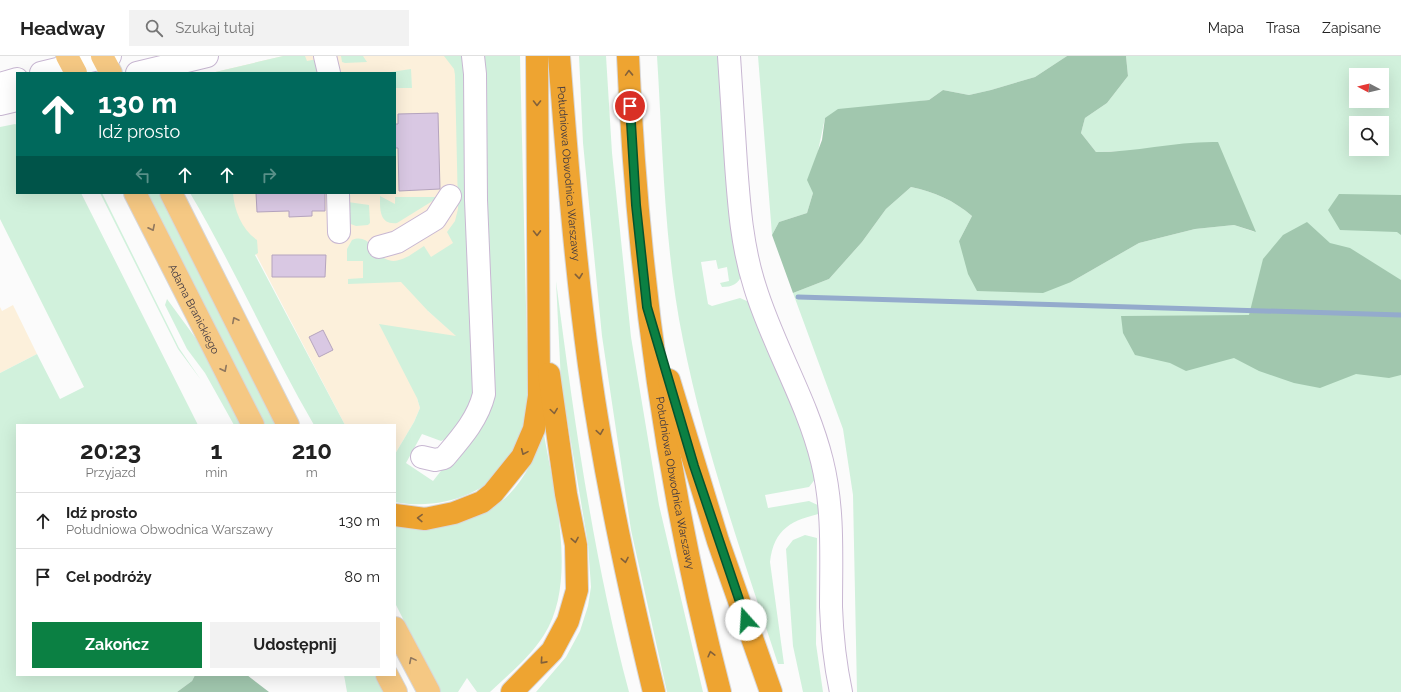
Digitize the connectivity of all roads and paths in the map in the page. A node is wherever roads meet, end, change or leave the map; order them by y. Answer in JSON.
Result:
{"nodes":[{"id":1,"x":207,"y":56,"type":"edge"},
{"id":2,"x":325,"y":56,"type":"edge"},
{"id":3,"x":473,"y":56,"type":"edge"},
{"id":4,"x":537,"y":56,"type":"edge"},
{"id":5,"x":560,"y":56,"type":"edge"},
{"id":6,"x":628,"y":56,"type":"edge"},
{"id":7,"x":729,"y":56,"type":"edge"},
{"id":8,"x":106,"y":61,"type":"edge"},
{"id":9,"x":71,"y":64,"type":"edge"},
{"id":10,"x":44,"y":72,"type":"edge"},
{"id":11,"x":141,"y":72,"type":"edge"},
{"id":12,"x":329,"y":72,"type":"edge"},
{"id":13,"x":16,"y":79,"type":"edge"},
{"id":14,"x":0,"y":84,"type":"edge"},
{"id":15,"x":16,"y":100,"type":"edge"},
{"id":16,"x":0,"y":104,"type":"edge"},
{"id":17,"x":136,"y":194,"type":"edge"},
{"id":18,"x":172,"y":194,"type":"edge"},
{"id":19,"x":338,"y":194,"type":"edge"},
{"id":20,"x":450,"y":196,"type":"dead end"},
{"id":21,"x":339,"y":232,"type":"dead end"},
{"id":22,"x":377,"y":239,"type":"dead end"},
{"id":23,"x":539,"y":304,"type":"junction"},
{"id":24,"x":647,"y":307,"type":"junction"},
{"id":25,"x":252,"y":424,"type":"edge"},
{"id":26,"x":287,"y":424,"type":"edge"},
{"id":27,"x":422,"y":457,"type":"dead end"},
{"id":28,"x":396,"y":515,"type":"edge"},
{"id":29,"x":396,"y":630,"type":"edge"},
{"id":30,"x":388,"y":676,"type":"edge"},
{"id":31,"x":396,"y":692,"type":"edge"},
{"id":32,"x":429,"y":692,"type":"edge"},
{"id":33,"x":512,"y":692,"type":"edge"},
{"id":34,"x":654,"y":692,"type":"edge"},
{"id":35,"x":720,"y":692,"type":"edge"},
{"id":36,"x":771,"y":692,"type":"edge"},
{"id":37,"x":841,"y":692,"type":"edge"}],
"edges":[{"from":1,"to":11,"type":"street"},
{"from":2,"to":12,"type":"street"},
{"from":3,"to":27,"type":"street"},
{"from":4,"to":23,"type":"highway","one_way":true},
{"from":5,"to":34,"type":"highway","name":"Południowa Obwodnica Warszawy","one_way":true},
{"from":24,"to":6,"type":"highway","name":"Południowa Obwodnica Warszawy","one_way":true},
{"from":7,"to":37,"type":"street"},
{"from":8,"to":9,"type":"street"},
{"from":9,"to":10,"type":"street"},
{"from":13,"to":14,"type":"street"},
{"from":15,"to":16,"type":"street"},
{"from":17,"to":25,"type":"main road","name":"Adama Branickiego","one_way":true},
{"from":26,"to":18,"type":"main road","one_way":true},
{"from":19,"to":21,"type":"street"},
{"from":20,"to":22,"type":"street"},
{"from":23,"to":28,"type":"highway","one_way":true},
{"from":23,"to":33,"type":"highway","one_way":true},
{"from":35,"to":24,"type":"highway","name":"Południowa Obwodnica Warszawy","one_way":true},
{"from":24,"to":36,"type":"highway"},
{"from":32,"to":29,"type":"main road","one_way":true},
{"from":30,"to":31,"type":"main road"}]}
